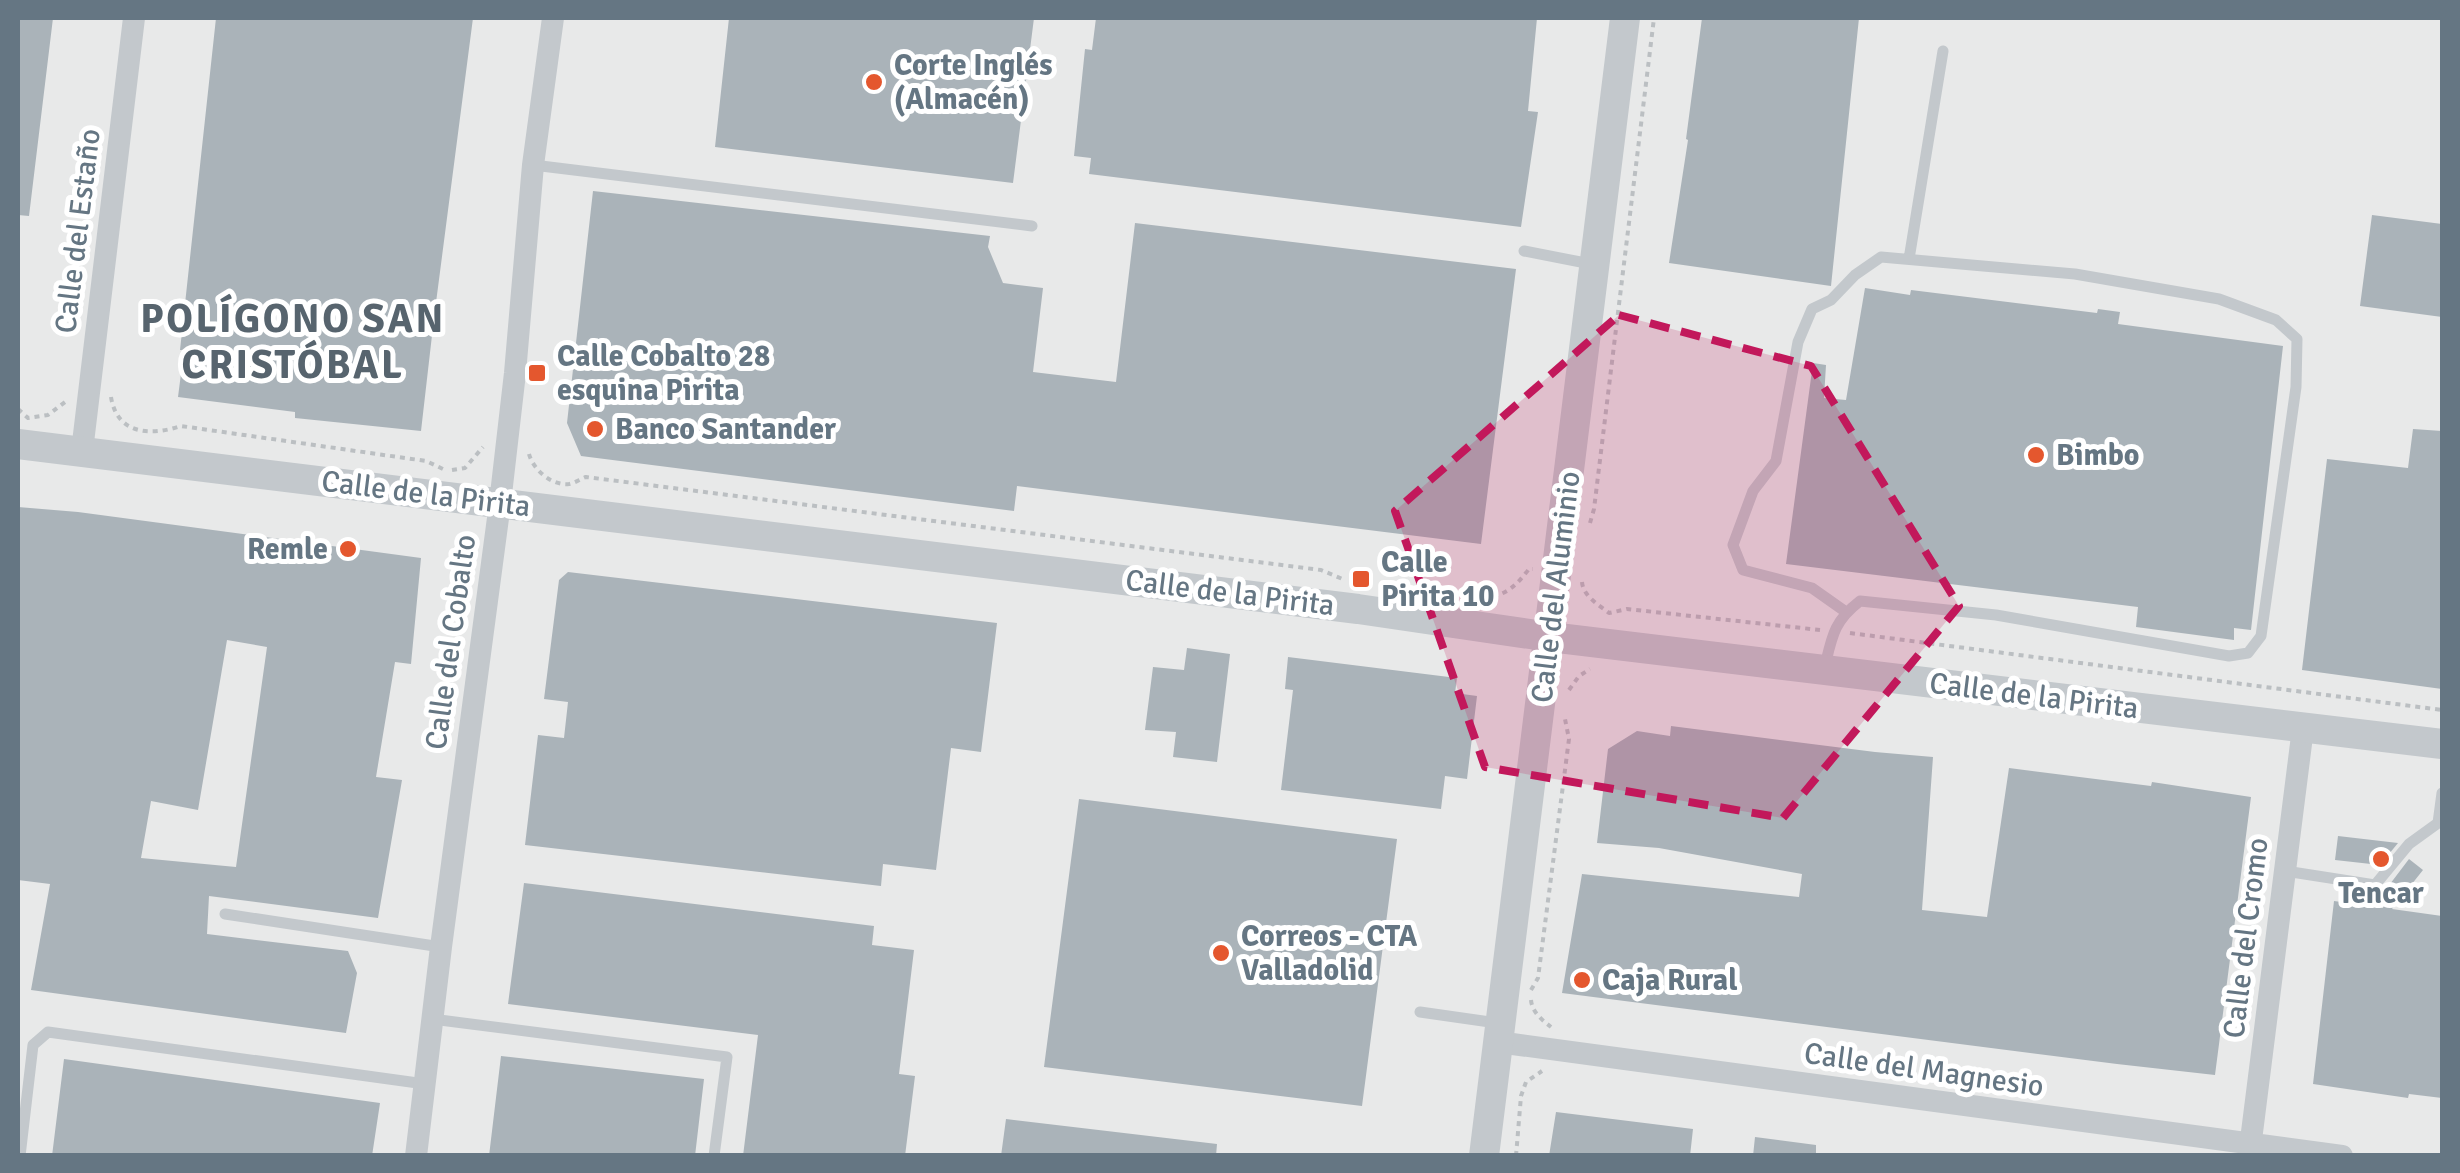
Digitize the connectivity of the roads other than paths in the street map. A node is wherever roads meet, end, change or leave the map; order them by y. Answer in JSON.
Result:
{"nodes":[{"id":1,"x":134,"y":18,"type":"edge"},
{"id":2,"x":553,"y":18,"type":"edge"},
{"id":3,"x":1625,"y":18,"type":"edge"},
{"id":4,"x":1944,"y":51,"type":"dead end"},
{"id":5,"x":532,"y":165,"type":"junction"},
{"id":6,"x":1032,"y":226,"type":"dead end"},
{"id":7,"x":1524,"y":251,"type":"dead end"},
{"id":8,"x":1909,"y":259,"type":"junction"},
{"id":9,"x":1595,"y":264,"type":"junction"},
{"id":10,"x":18,"y":444,"type":"edge"},
{"id":11,"x":82,"y":452,"type":"junction"},
{"id":12,"x":500,"y":503,"type":"junction"},
{"id":13,"x":1846,"y":612,"type":"junction"},
{"id":14,"x":1550,"y":637,"type":"junction"},
{"id":15,"x":1824,"y":670,"type":"junction"},
{"id":16,"x":2303,"y":728,"type":"junction"},
{"id":17,"x":2442,"y":744,"type":"edge"},
{"id":18,"x":2442,"y":793,"type":"edge"},
{"id":19,"x":2285,"y":871,"type":"junction"},
{"id":20,"x":225,"y":914,"type":"dead end"},
{"id":21,"x":441,"y":947,"type":"junction"},
{"id":22,"x":1420,"y":1012,"type":"dead end"},
{"id":23,"x":432,"y":1019,"type":"junction"},
{"id":24,"x":1500,"y":1033,"type":"junction"},
{"id":25,"x":425,"y":1084,"type":"junction"},
{"id":26,"x":2250,"y":1150,"type":"edge"},
{"id":27,"x":20,"y":1156,"type":"edge"},
{"id":28,"x":416,"y":1156,"type":"edge"},
{"id":29,"x":714,"y":1156,"type":"edge"},
{"id":30,"x":1484,"y":1156,"type":"edge"},
{"id":31,"x":2342,"y":1156,"type":"edge"}],
"edges":[{"from":1,"to":11,"type":"street","name":"Calle del Estaño"},
{"from":2,"to":5,"type":"street","name":"Calle del Cobalto"},
{"from":3,"to":9,"type":"street","name":"Calle del Aluminio"},
{"from":4,"to":8,"type":"lane"},
{"from":5,"to":6,"type":"lane"},
{"from":5,"to":12,"type":"street","name":"Calle del Cobalto"},
{"from":7,"to":9,"type":"lane"},
{"from":8,"to":13,"type":"lane"},
{"from":8,"to":13,"type":"lane"},
{"from":9,"to":14,"type":"street","name":"Calle del Aluminio"},
{"from":10,"to":11,"type":"street","name":"Calle de la Pirita"},
{"from":11,"to":12,"type":"street","name":"Calle de la Pirita"},
{"from":12,"to":14,"type":"street","name":"Calle de la Pirita"},
{"from":12,"to":21,"type":"street","name":"Calle del Cobalto"},
{"from":13,"to":15,"type":"lane"},
{"from":14,"to":15,"type":"street","name":"Calle de la Pirita"},
{"from":14,"to":24,"type":"street","name":"Calle del Aluminio"},
{"from":15,"to":16,"type":"street","name":"Calle de la Pirita"},
{"from":16,"to":17,"type":"street","name":"Calle de la Pirita"},
{"from":16,"to":19,"type":"street","name":"Calle del Cromo"},
{"from":18,"to":19,"type":"lane"},
{"from":19,"to":26,"type":"street","name":"Calle del Cromo"},
{"from":20,"to":21,"type":"lane"},
{"from":21,"to":23,"type":"street","name":"Calle del Cobalto"},
{"from":22,"to":24,"type":"lane"},
{"from":23,"to":25,"type":"street","name":"Calle del Cobalto"},
{"from":23,"to":29,"type":"lane"},
{"from":24,"to":26,"type":"street","name":"Calle del Magnesio"},
{"from":24,"to":30,"type":"street","name":"Calle del Aluminio"},
{"from":25,"to":27,"type":"lane"},
{"from":25,"to":28,"type":"street","name":"Calle del Cobalto"},
{"from":26,"to":31,"type":"street","name":"Calle del Magnesio"}]}
